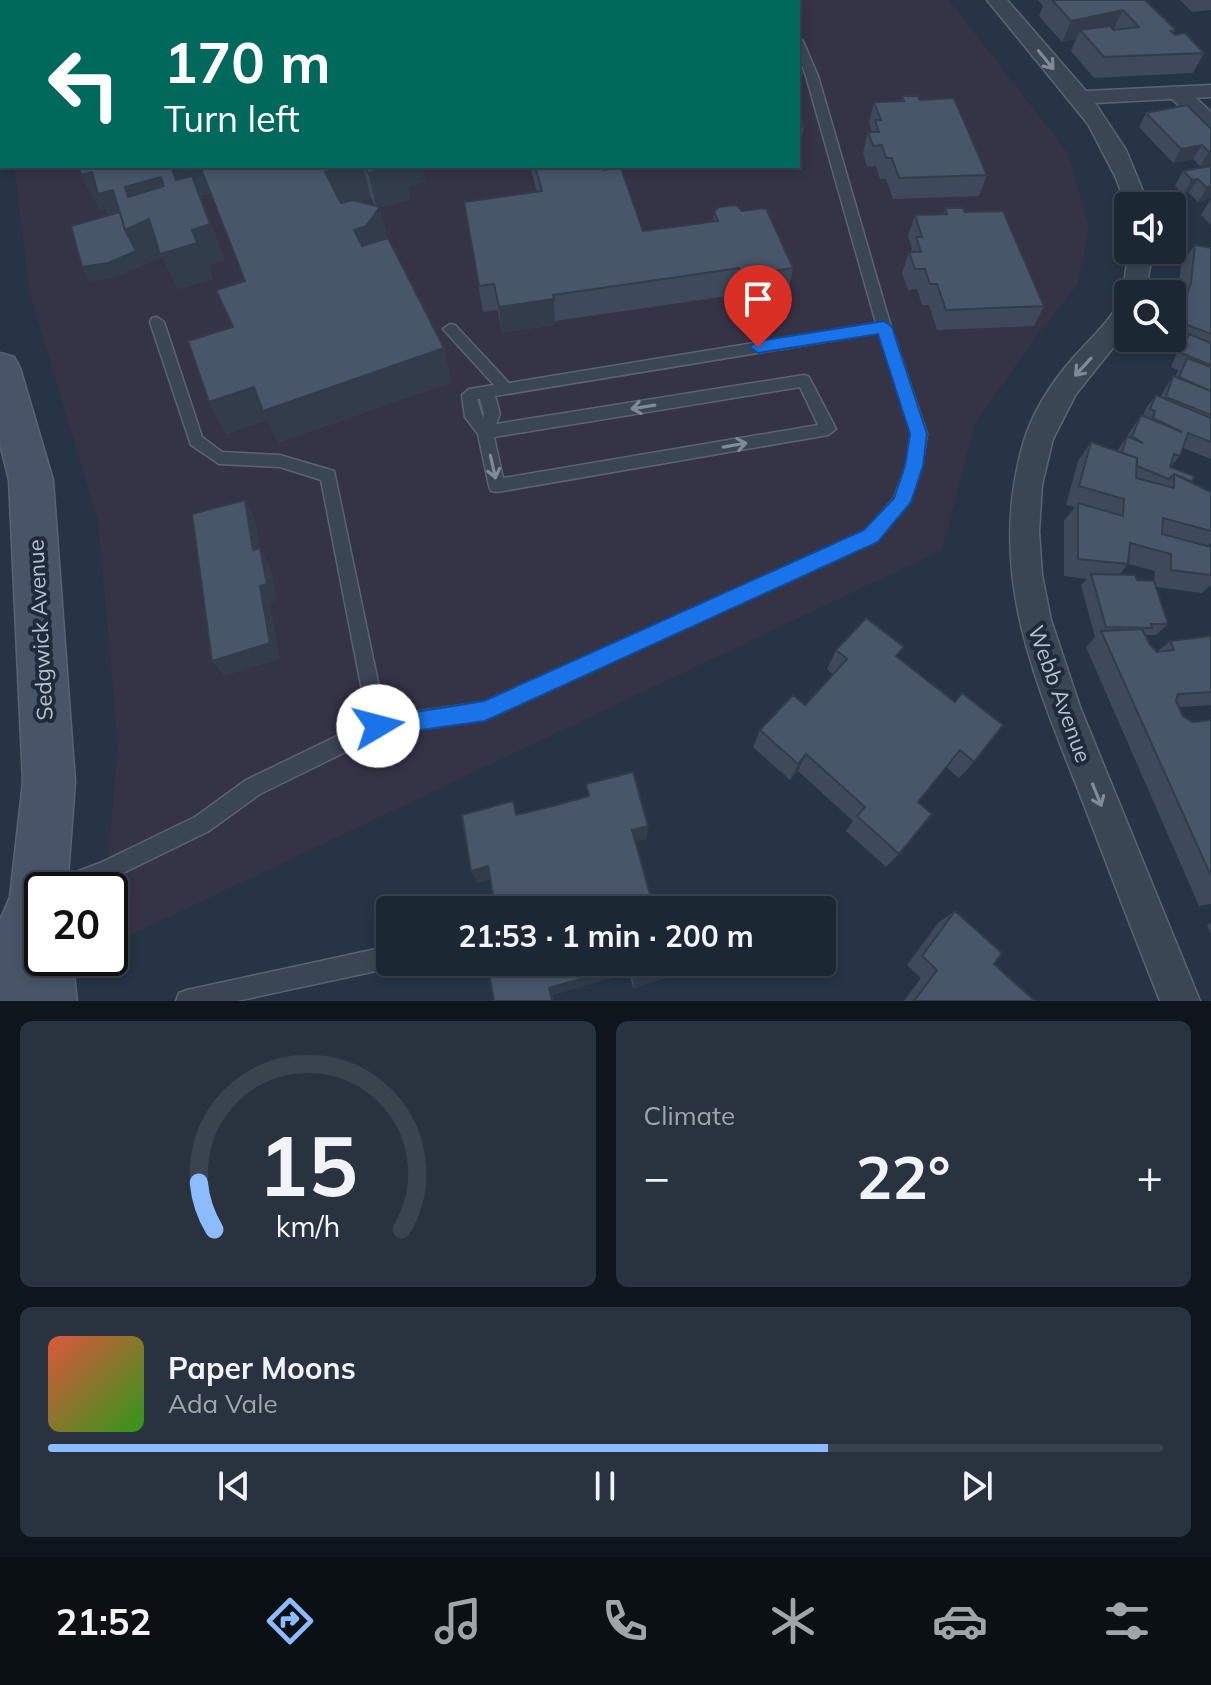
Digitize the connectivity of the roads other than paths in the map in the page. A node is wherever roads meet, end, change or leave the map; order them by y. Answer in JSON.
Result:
{"nodes":[{"id":1,"x":997,"y":0,"type":"edge"},
{"id":2,"x":800,"y":51,"type":"edge"},
{"id":3,"x":805,"y":77,"type":"edge"},
{"id":4,"x":1211,"y":91,"type":"edge"},
{"id":5,"x":1178,"y":93,"type":"junction"},
{"id":6,"x":1077,"y":98,"type":"junction"},
{"id":7,"x":1211,"y":124,"type":"edge"},
{"id":8,"x":1132,"y":192,"type":"edge"},
{"id":9,"x":157,"y":322,"type":"dead end"},
{"id":10,"x":884,"y":327,"type":"junction"},
{"id":11,"x":450,"y":329,"type":"dead end"},
{"id":12,"x":1114,"y":329,"type":"edge"},
{"id":13,"x":0,"y":368,"type":"edge"},
{"id":14,"x":505,"y":388,"type":"junction"},
{"id":15,"x":486,"y":392,"type":"junction"},
{"id":16,"x":485,"y":432,"type":"junction"},
{"id":17,"x":378,"y":726,"type":"junction"},
{"id":18,"x":45,"y":872,"type":"edge"},
{"id":19,"x":104,"y":872,"type":"edge"},
{"id":20,"x":24,"y":945,"type":"edge"},
{"id":21,"x":376,"y":960,"type":"edge"},
{"id":22,"x":45,"y":976,"type":"edge"},
{"id":23,"x":0,"y":991,"type":"edge"},
{"id":24,"x":47,"y":1001,"type":"edge"},
{"id":25,"x":187,"y":1001,"type":"edge"},
{"id":26,"x":1180,"y":1001,"type":"edge"}],
"edges":[{"from":1,"to":6,"type":"street","one_way":true},
{"from":2,"to":3,"type":"lane"},
{"from":3,"to":10,"type":"lane"},
{"from":4,"to":5,"type":"street"},
{"from":5,"to":6,"type":"street"},
{"from":5,"to":7,"type":"street"},
{"from":6,"to":8,"type":"street"},
{"from":9,"to":17,"type":"lane"},
{"from":10,"to":14,"type":"lane"},
{"from":10,"to":17,"type":"lane"},
{"from":11,"to":14,"type":"lane"},
{"from":12,"to":26,"type":"street","name":"Webb Avenue","one_way":true},
{"from":13,"to":18,"type":"street","name":"Sedgwick Avenue"},
{"from":14,"to":15,"type":"lane"},
{"from":15,"to":16,"type":"lane"},
{"from":15,"to":16,"type":"lane"},
{"from":16,"to":16,"type":"lane","one_way":true},
{"from":17,"to":19,"type":"lane"},
{"from":20,"to":23,"type":"street","name":"Sedgwick Avenue"},
{"from":21,"to":25,"type":"lane"},
{"from":22,"to":24,"type":"street"}]}
